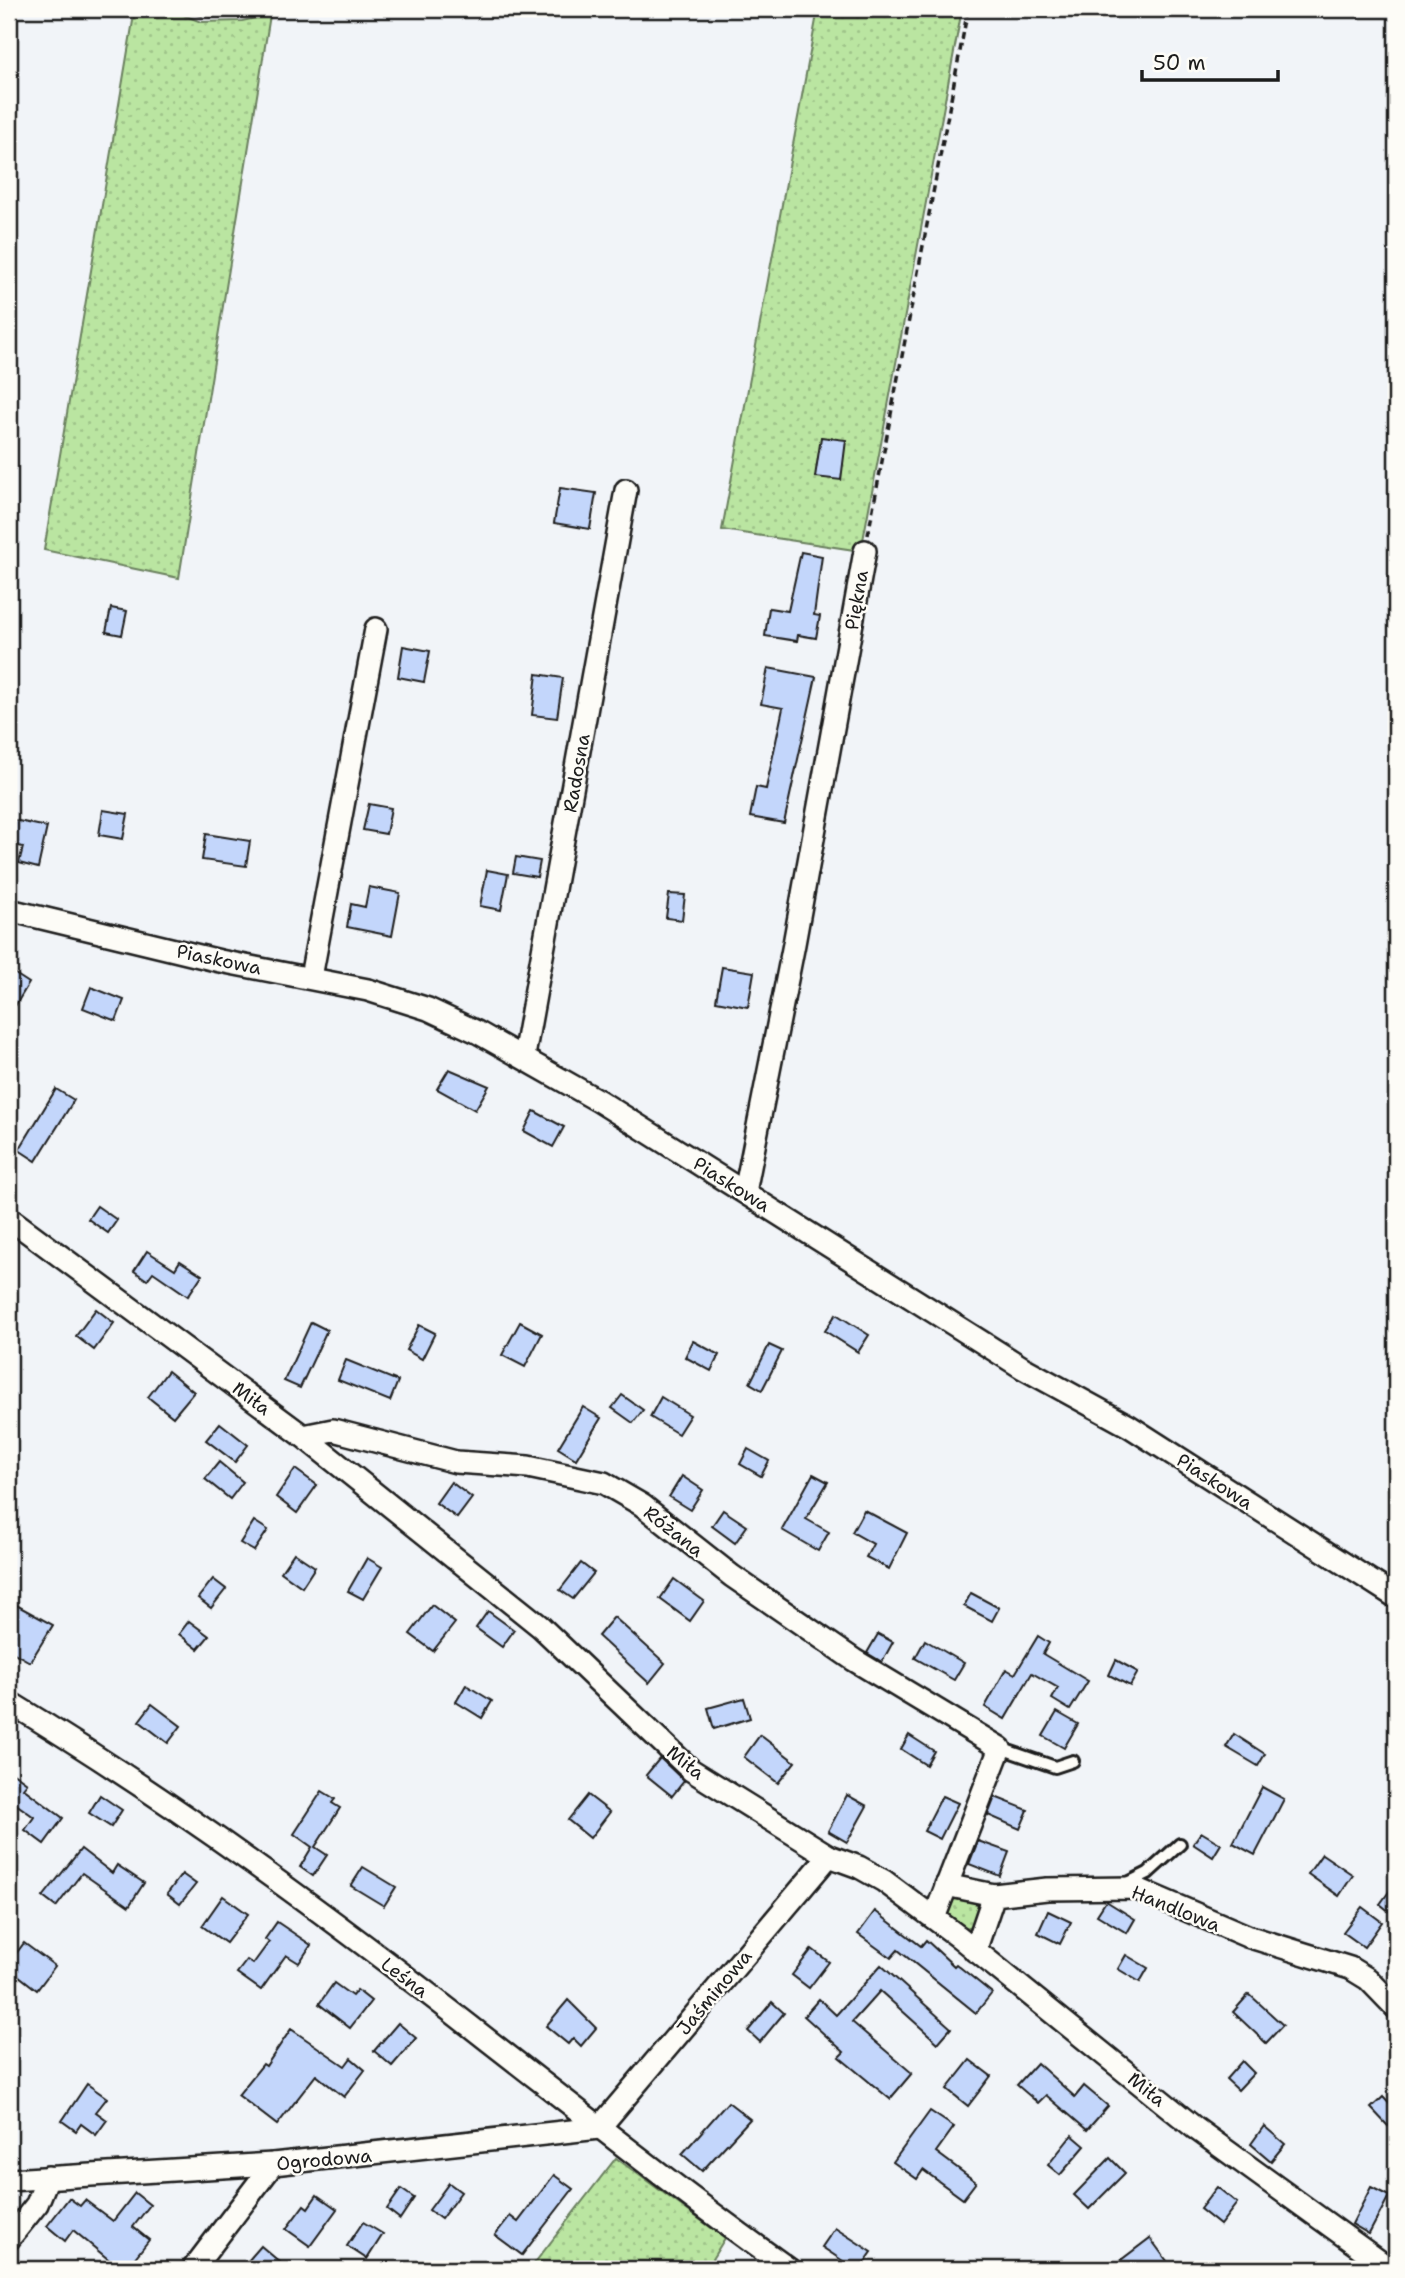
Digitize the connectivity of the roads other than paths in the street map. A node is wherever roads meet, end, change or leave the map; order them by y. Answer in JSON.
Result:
{"nodes":[{"id":1,"x":626,"y":490,"type":"dead end"},
{"id":2,"x":865,"y":551,"type":"road end"},
{"id":3,"x":376,"y":629,"type":"dead end"},
{"id":4,"x":9,"y":910,"type":"edge"},
{"id":5,"x":311,"y":977,"type":"junction"},
{"id":6,"x":524,"y":1056,"type":"junction"},
{"id":7,"x":745,"y":1192,"type":"junction"},
{"id":8,"x":9,"y":1218,"type":"edge"},
{"id":9,"x":303,"y":1436,"type":"junction"},
{"id":10,"x":1396,"y":1597,"type":"edge"},
{"id":11,"x":9,"y":1702,"type":"edge"},
{"id":12,"x":1000,"y":1748,"type":"junction"},
{"id":13,"x":1073,"y":1761,"type":"dead end"},
{"id":14,"x":1180,"y":1844,"type":"dead end"},
{"id":15,"x":829,"y":1856,"type":"junction"},
{"id":16,"x":946,"y":1885,"type":"junction"},
{"id":17,"x":1120,"y":1887,"type":"junction"},
{"id":18,"x":994,"y":1895,"type":"junction"},
{"id":19,"x":934,"y":1919,"type":"junction"},
{"id":20,"x":975,"y":1951,"type":"junction"},
{"id":21,"x":1396,"y":2008,"type":"edge"},
{"id":22,"x":599,"y":2128,"type":"junction"},
{"id":23,"x":273,"y":2164,"type":"junction"},
{"id":24,"x":48,"y":2178,"type":"junction"},
{"id":25,"x":9,"y":2180,"type":"edge"},
{"id":26,"x":9,"y":2239,"type":"edge"},
{"id":27,"x":193,"y":2269,"type":"edge"},
{"id":28,"x":789,"y":2269,"type":"edge"},
{"id":29,"x":1390,"y":2269,"type":"edge"}],
"edges":[{"from":1,"to":6,"type":"street","name":"Radosna"},
{"from":2,"to":7,"type":"street","name":"Piękna"},
{"from":3,"to":5,"type":"street"},
{"from":4,"to":5,"type":"street","name":"Piaskowa"},
{"from":5,"to":6,"type":"street","name":"Piaskowa"},
{"from":6,"to":7,"type":"street","name":"Piaskowa"},
{"from":7,"to":10,"type":"street","name":"Piaskowa"},
{"from":8,"to":9,"type":"street","name":"Miła"},
{"from":9,"to":12,"type":"street","name":"Różana"},
{"from":9,"to":15,"type":"street","name":"Miła"},
{"from":11,"to":22,"type":"street","name":"Leśna"},
{"from":12,"to":13,"type":"lane","name":"Różana"},
{"from":12,"to":16,"type":"street"},
{"from":14,"to":17,"type":"lane"},
{"from":15,"to":19,"type":"street","name":"Miła"},
{"from":15,"to":22,"type":"street","name":"Jaśminowa"},
{"from":16,"to":18,"type":"street"},
{"from":16,"to":19,"type":"street"},
{"from":17,"to":18,"type":"street","name":"Handlowa"},
{"from":17,"to":21,"type":"street","name":"Handlowa"},
{"from":18,"to":20,"type":"street"},
{"from":19,"to":20,"type":"street","name":"Miła"},
{"from":20,"to":29,"type":"street","name":"Miła"},
{"from":22,"to":23,"type":"street","name":"Ogrodowa"},
{"from":22,"to":28,"type":"street","name":"Leśna"},
{"from":23,"to":24,"type":"street","name":"Ogrodowa"},
{"from":23,"to":27,"type":"street"},
{"from":24,"to":25,"type":"street","name":"Ogrodowa"},
{"from":24,"to":26,"type":"street"}]}
